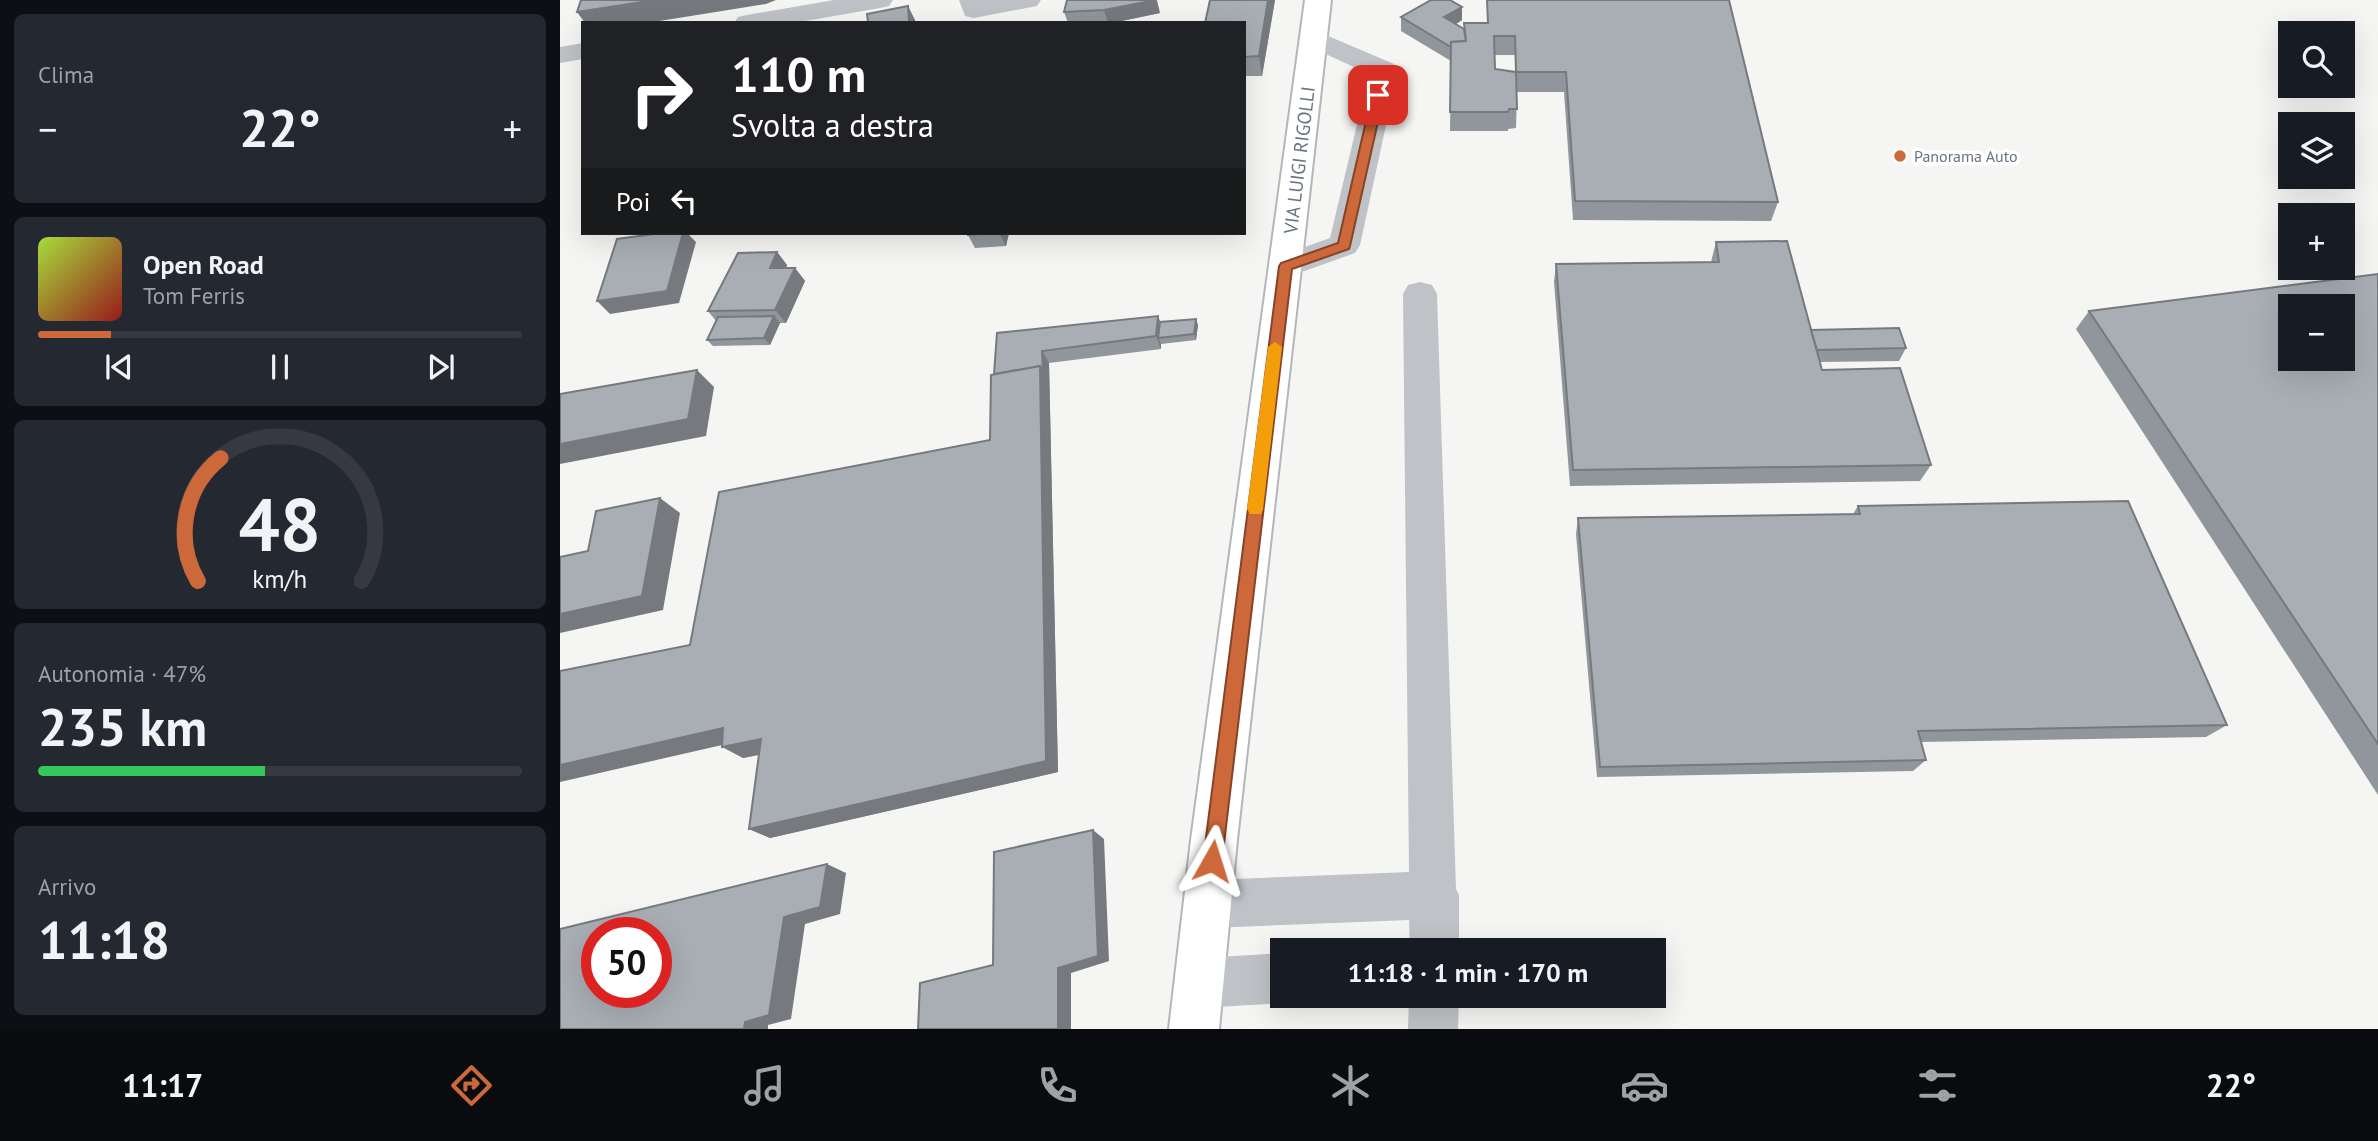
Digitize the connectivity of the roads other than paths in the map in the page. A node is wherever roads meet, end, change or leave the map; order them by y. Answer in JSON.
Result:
{"nodes":[{"id":1,"x":880,"y":0,"type":"edge"},
{"id":2,"x":972,"y":0,"type":"edge"},
{"id":3,"x":1028,"y":0,"type":"edge"},
{"id":4,"x":1318,"y":0,"type":"edge"},
{"id":5,"x":759,"y":21,"type":"edge"},
{"id":6,"x":1314,"y":38,"type":"junction"},
{"id":7,"x":581,"y":51,"type":"edge"},
{"id":8,"x":560,"y":55,"type":"edge"},
{"id":9,"x":1285,"y":266,"type":"junction"},
{"id":10,"x":1420,"y":294,"type":"dead end"},
{"id":11,"x":1435,"y":895,"type":"junction"},
{"id":12,"x":1209,"y":904,"type":"junction"},
{"id":13,"x":1434,"y":938,"type":"edge"},
{"id":14,"x":1270,"y":982,"type":"edge"},
{"id":15,"x":1197,"y":1006,"type":"edge"},
{"id":16,"x":1434,"y":1008,"type":"edge"},
{"id":17,"x":1433,"y":1029,"type":"edge"}],
"edges":[{"from":1,"to":5,"type":"street"},
{"from":2,"to":3,"type":"street"},
{"from":4,"to":6,"type":"main road","name":"VIA LUIGI RIGOLLI"},
{"from":6,"to":9,"type":"main road","name":"VIA LUIGI RIGOLLI"},
{"from":6,"to":9,"type":"street"},
{"from":7,"to":8,"type":"street"},
{"from":9,"to":12,"type":"main road","name":"VIA LUIGI RIGOLLI"},
{"from":10,"to":11,"type":"street"},
{"from":11,"to":12,"type":"street"},
{"from":11,"to":13,"type":"street"},
{"from":12,"to":15,"type":"main road","name":"VIA LUIGI RIGOLLI"},
{"from":14,"to":15,"type":"street"},
{"from":16,"to":17,"type":"street"}]}
